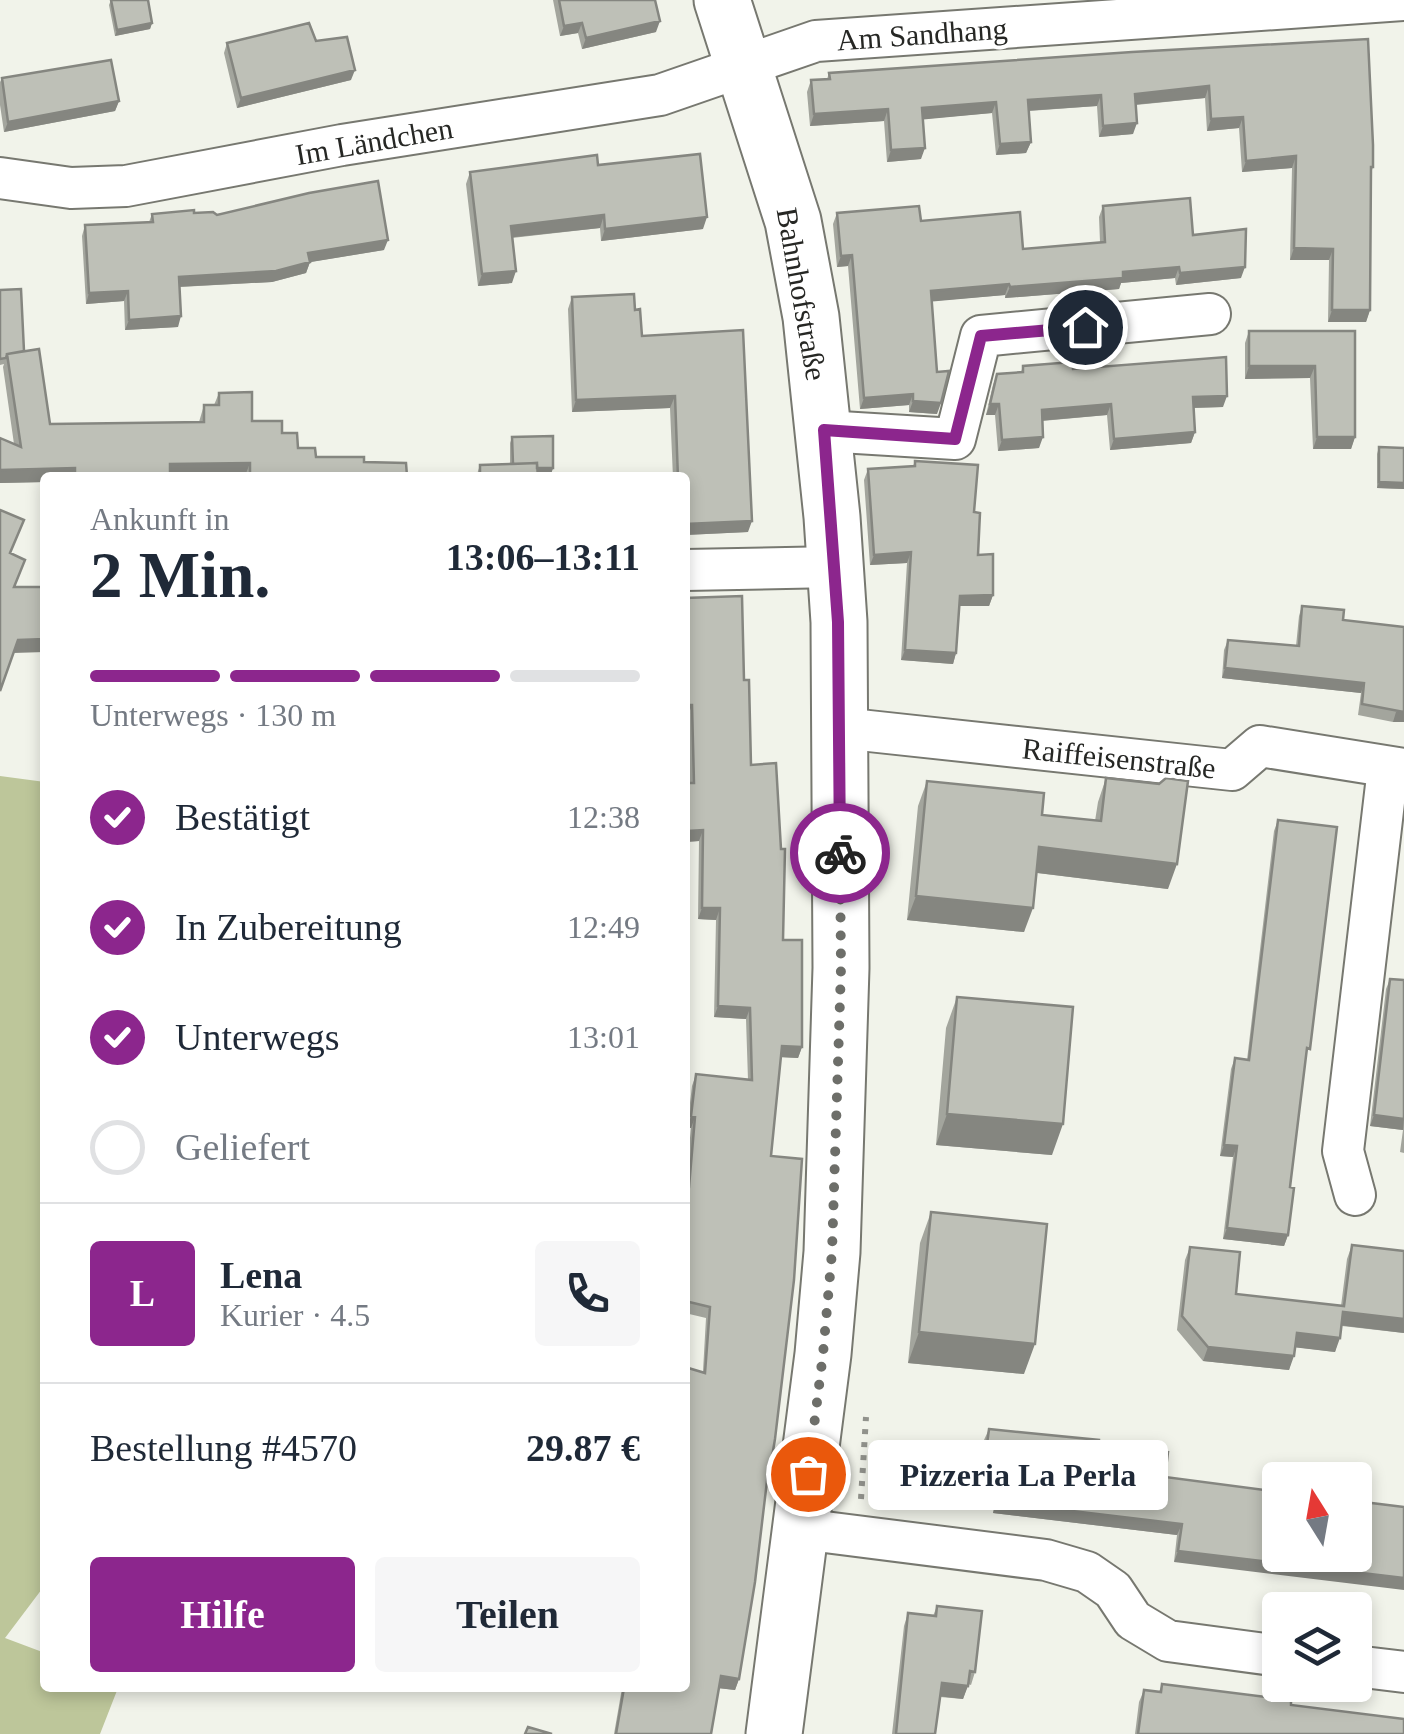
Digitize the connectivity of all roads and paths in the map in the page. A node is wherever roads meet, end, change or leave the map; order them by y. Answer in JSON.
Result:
{"nodes":[{"id":1,"x":722,"y":0,"type":"edge"},
{"id":2,"x":1404,"y":0,"type":"edge"},
{"id":3,"x":744,"y":66,"type":"junction"},
{"id":4,"x":0,"y":178,"type":"edge"},
{"id":5,"x":1210,"y":314,"type":"dead end"},
{"id":6,"x":824,"y":430,"type":"junction"},
{"id":7,"x":834,"y":567,"type":"junction"},
{"id":8,"x":690,"y":570,"type":"edge"},
{"id":9,"x":841,"y":728,"type":"junction"},
{"id":10,"x":1396,"y":769,"type":"edge"},
{"id":11,"x":1354,"y":1196,"type":"dead end"},
{"id":12,"x":801,"y":1528,"type":"junction"},
{"id":13,"x":1262,"y":1654,"type":"edge"},
{"id":14,"x":1372,"y":1668,"type":"edge"},
{"id":15,"x":1404,"y":1672,"type":"edge"},
{"id":16,"x":774,"y":1734,"type":"edge"}],
"edges":[{"from":1,"to":3,"type":"street","name":"Bahnhofstraße"},
{"from":2,"to":3,"type":"street","name":"Am Sandhang"},
{"from":3,"to":4,"type":"street","name":"Im Ländchen"},
{"from":3,"to":6,"type":"street","name":"Bahnhofstraße"},
{"from":5,"to":6,"type":"street"},
{"from":6,"to":7,"type":"street","name":"Bahnhofstraße"},
{"from":7,"to":8,"type":"street"},
{"from":7,"to":9,"type":"street","name":"Bahnhofstraße"},
{"from":9,"to":10,"type":"street","name":"Raiffeisenstraße"},
{"from":9,"to":12,"type":"street","name":"Bahnhofstraße"},
{"from":10,"to":11,"type":"street","name":"Raiffeisenstraße"},
{"from":12,"to":13,"type":"street"},
{"from":12,"to":16,"type":"street","name":"Bahnhofstraße"},
{"from":14,"to":15,"type":"street"}]}
